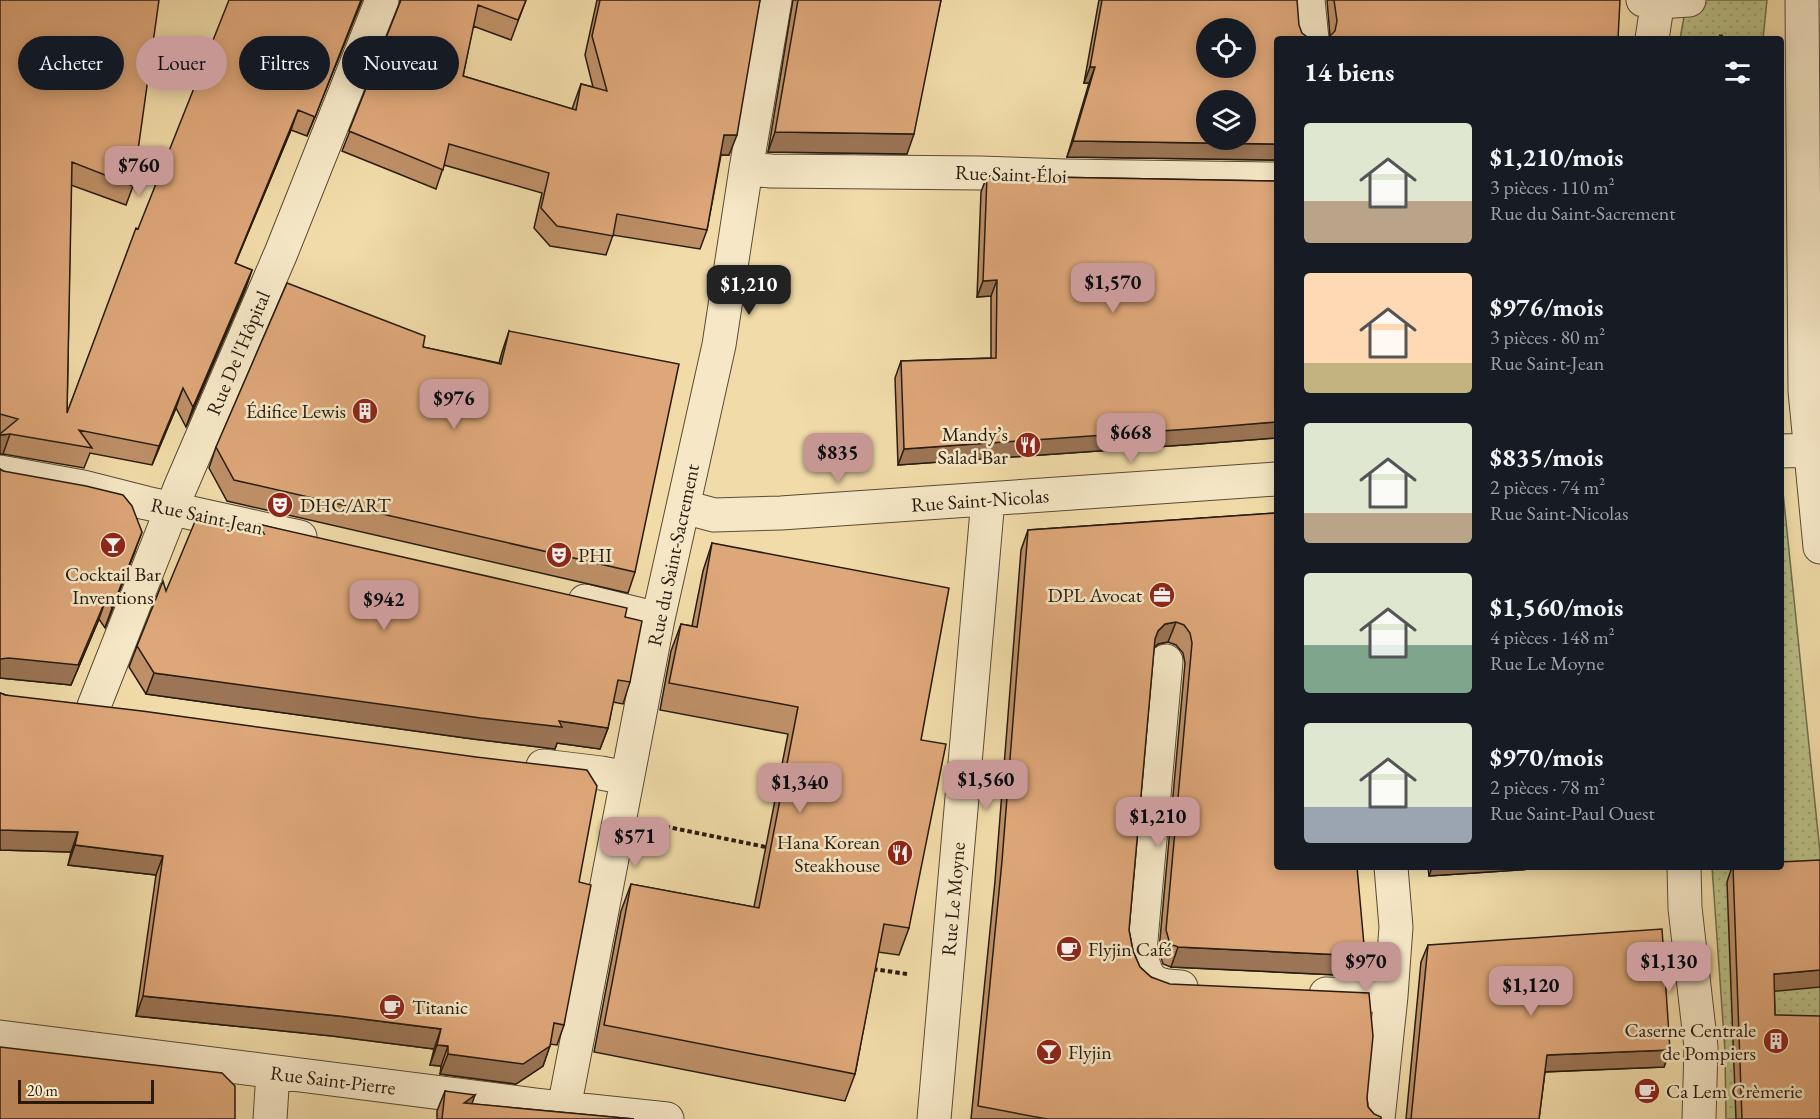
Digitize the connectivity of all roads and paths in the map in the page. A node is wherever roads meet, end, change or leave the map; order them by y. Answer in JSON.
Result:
{"nodes":[{"id":1,"x":382,"y":0,"type":"edge"},
{"id":2,"x":775,"y":0,"type":"edge"},
{"id":3,"x":1308,"y":0,"type":"edge"},
{"id":4,"x":1662,"y":0,"type":"edge"},
{"id":5,"x":1802,"y":0,"type":"edge"},
{"id":6,"x":1312,"y":36,"type":"edge"},
{"id":7,"x":1653,"y":36,"type":"edge"},
{"id":8,"x":746,"y":169,"type":"junction"},
{"id":9,"x":1274,"y":180,"type":"edge"},
{"id":10,"x":1804,"y":451,"type":"edge"},
{"id":11,"x":0,"y":472,"type":"edge"},
{"id":12,"x":1274,"y":479,"type":"edge"},
{"id":13,"x":988,"y":499,"type":"junction"},
{"id":14,"x":684,"y":507,"type":"junction"},
{"id":15,"x":172,"y":508,"type":"junction"},
{"id":16,"x":333,"y":544,"type":"edge"},
{"id":17,"x":1820,"y":547,"type":"edge"},
{"id":18,"x":562,"y":596,"type":"edge"},
{"id":19,"x":658,"y":619,"type":"junction"},
{"id":20,"x":1166,"y":661,"type":"edge"},
{"id":21,"x":94,"y":706,"type":"edge"},
{"id":22,"x":518,"y":763,"type":"edge"},
{"id":23,"x":626,"y":778,"type":"junction"},
{"id":24,"x":654,"y":825,"type":"dead end"},
{"id":25,"x":766,"y":847,"type":"dead end"},
{"id":26,"x":1391,"y":870,"type":"edge"},
{"id":27,"x":1684,"y":870,"type":"edge"},
{"id":28,"x":871,"y":968,"type":"edge"},
{"id":29,"x":910,"y":974,"type":"edge"},
{"id":30,"x":1215,"y":989,"type":"edge"},
{"id":31,"x":1296,"y":993,"type":"edge"},
{"id":32,"x":1391,"y":996,"type":"junction"},
{"id":33,"x":0,"y":1037,"type":"edge"},
{"id":34,"x":273,"y":1072,"type":"junction"},
{"id":35,"x":564,"y":1108,"type":"junction"},
{"id":36,"x":270,"y":1119,"type":"edge"},
{"id":37,"x":667,"y":1119,"type":"edge"},
{"id":38,"x":934,"y":1119,"type":"edge"},
{"id":39,"x":1378,"y":1119,"type":"edge"},
{"id":40,"x":1699,"y":1119,"type":"edge"}],
"edges":[{"from":1,"to":15,"type":"street","name":"Rue De l'Hôpital"},
{"from":2,"to":8,"type":"street","name":"Rue du Saint-Sacrement"},
{"from":3,"to":6,"type":"street"},
{"from":4,"to":7,"type":"street"},
{"from":5,"to":10,"type":"street"},
{"from":8,"to":9,"type":"street","name":"Rue Saint-Éloi"},
{"from":8,"to":14,"type":"street","name":"Rue du Saint-Sacrement"},
{"from":10,"to":17,"type":"street"},
{"from":11,"to":15,"type":"street","name":"Rue Saint-Jean"},
{"from":12,"to":13,"type":"street","name":"Rue Saint-Nicolas"},
{"from":13,"to":14,"type":"street","name":"Rue Saint-Nicolas"},
{"from":13,"to":38,"type":"street","name":"Rue Le Moyne"},
{"from":14,"to":19,"type":"street","name":"Rue du Saint-Sacrement"},
{"from":15,"to":16,"type":"street","name":"Rue Saint-Jean"},
{"from":15,"to":21,"type":"street","name":"Rue De l'Hôpital"},
{"from":18,"to":19,"type":"street"},
{"from":19,"to":23,"type":"street","name":"Rue du Saint-Sacrement"},
{"from":20,"to":30,"type":"street"},
{"from":22,"to":23,"type":"street"},
{"from":23,"to":35,"type":"street","name":"Rue du Saint-Sacrement"},
{"from":24,"to":25,"type":"path"},
{"from":26,"to":32,"type":"street"},
{"from":27,"to":40,"type":"street"},
{"from":28,"to":29,"type":"path"},
{"from":31,"to":32,"type":"street"},
{"from":32,"to":39,"type":"street"},
{"from":33,"to":34,"type":"street","name":"Rue Saint-Pierre"},
{"from":34,"to":35,"type":"street","name":"Rue Saint-Pierre"},
{"from":34,"to":36,"type":"street"},
{"from":35,"to":37,"type":"street","name":"Rue Saint-Pierre"}]}
